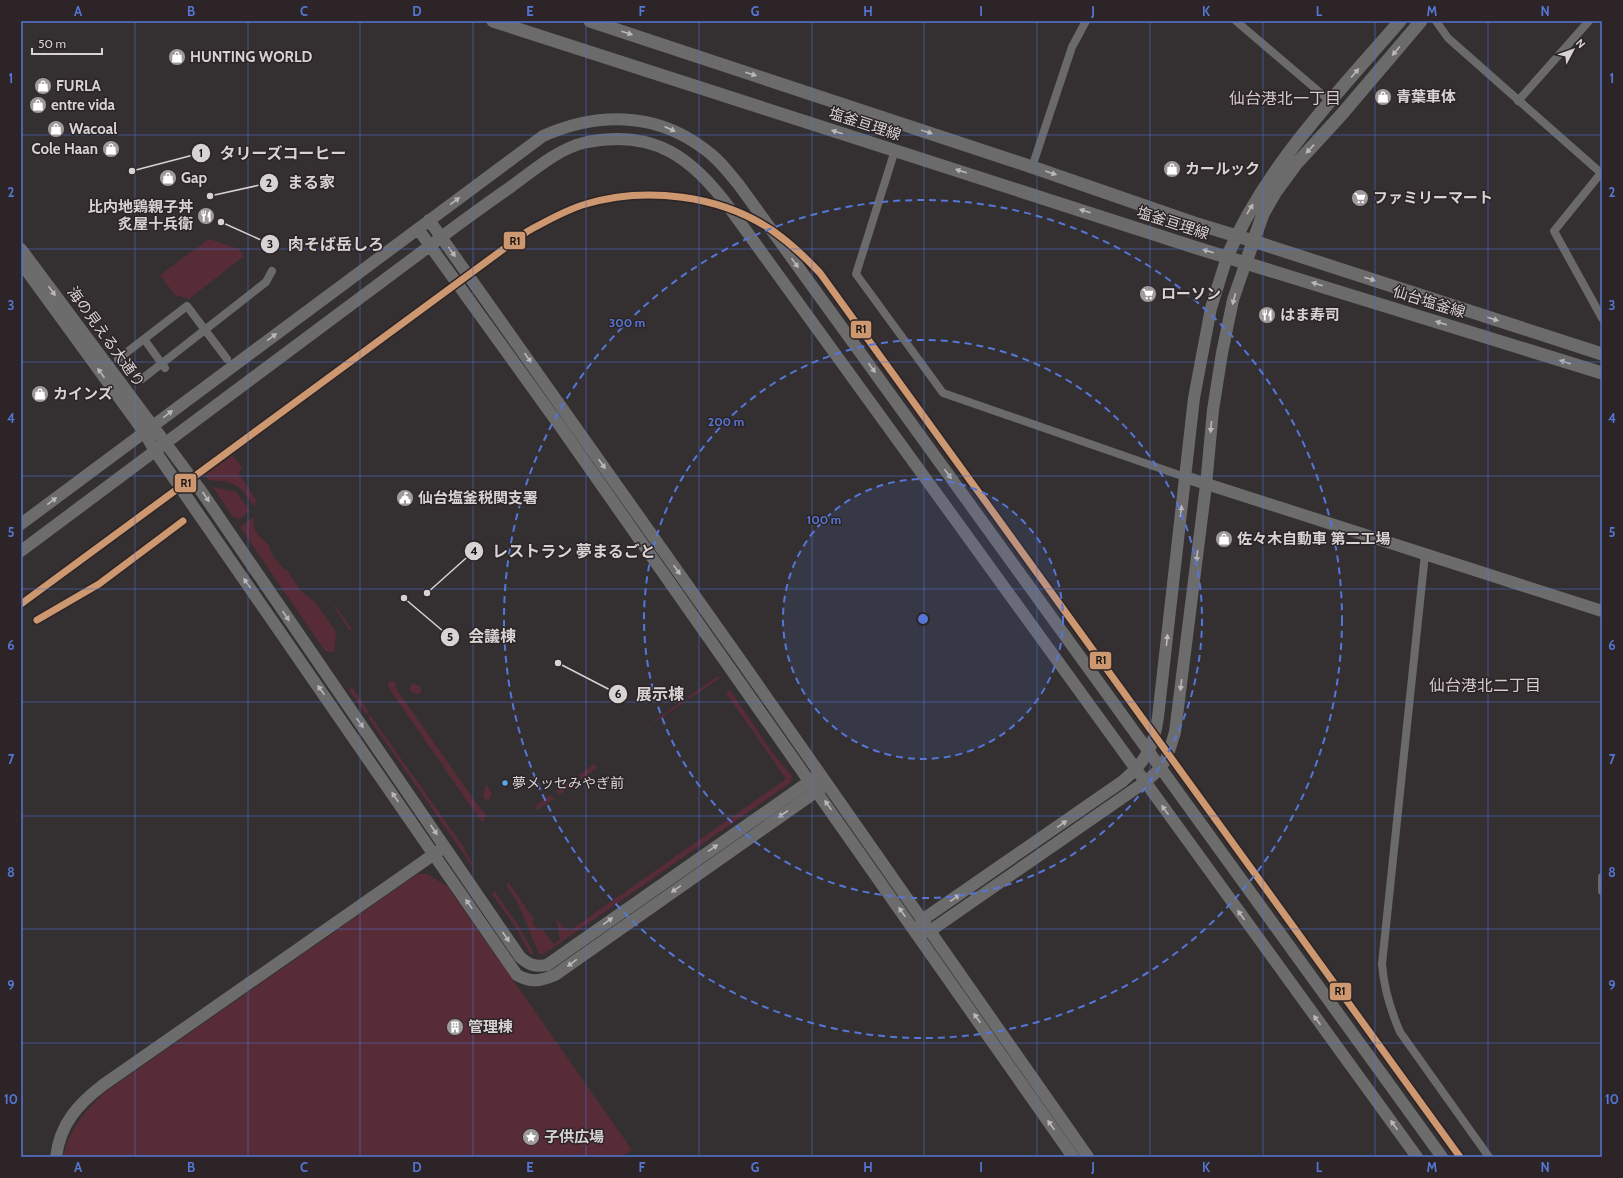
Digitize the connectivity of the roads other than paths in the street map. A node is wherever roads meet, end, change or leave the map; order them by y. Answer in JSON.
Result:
{"nodes":[{"id":1,"x":493,"y":21,"type":"edge"},
{"id":2,"x":590,"y":21,"type":"edge"},
{"id":3,"x":1086,"y":21,"type":"edge"},
{"id":4,"x":1236,"y":21,"type":"edge"},
{"id":5,"x":1400,"y":21,"type":"edge"},
{"id":6,"x":1421,"y":21,"type":"edge"},
{"id":7,"x":1436,"y":21,"type":"edge"},
{"id":8,"x":1589,"y":21,"type":"edge"},
{"id":9,"x":1330,"y":101,"type":"junction"},
{"id":10,"x":1518,"y":101,"type":"junction"},
{"id":11,"x":895,"y":150,"type":"junction"},
{"id":12,"x":1032,"y":166,"type":"junction"},
{"id":13,"x":429,"y":220,"type":"junction"},
{"id":14,"x":418,"y":229,"type":"junction"},
{"id":15,"x":1236,"y":236,"type":"junction"},
{"id":16,"x":441,"y":237,"type":"junction"},
{"id":17,"x":1253,"y":240,"type":"junction"},
{"id":18,"x":430,"y":245,"type":"junction"},
{"id":19,"x":21,"y":249,"type":"edge"},
{"id":20,"x":1228,"y":257,"type":"junction"},
{"id":21,"x":1246,"y":262,"type":"junction"},
{"id":22,"x":21,"y":263,"type":"edge"},
{"id":23,"x":272,"y":271,"type":"dead end"},
{"id":24,"x":1602,"y":318,"type":"edge"},
{"id":25,"x":205,"y":330,"type":"junction"},
{"id":26,"x":144,"y":339,"type":"junction"},
{"id":27,"x":1602,"y":354,"type":"edge"},
{"id":28,"x":118,"y":359,"type":"dead end"},
{"id":29,"x":227,"y":359,"type":"dead end"},
{"id":30,"x":164,"y":365,"type":"junction"},
{"id":31,"x":1602,"y":373,"type":"edge"},
{"id":32,"x":142,"y":379,"type":"dead end"},
{"id":33,"x":148,"y":429,"type":"junction"},
{"id":34,"x":166,"y":443,"type":"junction"},
{"id":35,"x":155,"y":451,"type":"junction"},
{"id":36,"x":1185,"y":477,"type":"junction"},
{"id":37,"x":1206,"y":485,"type":"junction"},
{"id":38,"x":21,"y":524,"type":"edge"},
{"id":39,"x":21,"y":551,"type":"edge"},
{"id":40,"x":1425,"y":554,"type":"junction"},
{"id":41,"x":1602,"y":611,"type":"edge"},
{"id":42,"x":1149,"y":753,"type":"junction"},
{"id":43,"x":1161,"y":769,"type":"junction"},
{"id":44,"x":1136,"y":770,"type":"junction"},
{"id":45,"x":818,"y":782,"type":"junction"},
{"id":46,"x":1145,"y":782,"type":"junction"},
{"id":47,"x":446,"y":846,"type":"junction"},
{"id":48,"x":434,"y":855,"type":"junction"},
{"id":49,"x":1602,"y":877,"type":"edge"},
{"id":50,"x":1602,"y":891,"type":"edge"},
{"id":51,"x":922,"y":920,"type":"junction"},
{"id":52,"x":930,"y":931,"type":"junction"},
{"id":53,"x":917,"y":932,"type":"junction"},
{"id":54,"x":56,"y":1157,"type":"edge"},
{"id":55,"x":1073,"y":1157,"type":"edge"},
{"id":56,"x":1088,"y":1157,"type":"edge"},
{"id":57,"x":1416,"y":1157,"type":"edge"},
{"id":58,"x":1442,"y":1157,"type":"edge"},
{"id":59,"x":1489,"y":1157,"type":"edge"}],
"edges":[{"from":11,"to":1,"type":"main road","name":"塩釜亘理線","one_way":true},
{"from":2,"to":12,"type":"main road","name":"塩釜亘理線","one_way":true},
{"from":3,"to":12,"type":"street"},
{"from":4,"to":9,"type":"street"},
{"from":9,"to":5,"type":"main road","one_way":true},
{"from":6,"to":17,"type":"main road","one_way":true},
{"from":7,"to":10,"type":"street"},
{"from":8,"to":10,"type":"street"},
{"from":15,"to":9,"type":"main road","one_way":true},
{"from":10,"to":24,"type":"street"},
{"from":20,"to":11,"type":"main road","name":"塩釜亘理線","one_way":true},
{"from":11,"to":36,"type":"street"},
{"from":12,"to":15,"type":"main road","name":"塩釜亘理線","one_way":true},
{"from":13,"to":14,"type":"street"},
{"from":13,"to":16,"type":"street"},
{"from":13,"to":42,"type":"street","one_way":true},
{"from":14,"to":18,"type":"street"},
{"from":33,"to":14,"type":"street","one_way":true},
{"from":15,"to":17,"type":"main road","name":"塩釜亘理線"},
{"from":15,"to":20,"type":"main road"},
{"from":16,"to":18,"type":"street"},
{"from":16,"to":44,"type":"street"},
{"from":16,"to":45,"type":"street","one_way":true},
{"from":17,"to":21,"type":"main road"},
{"from":17,"to":27,"type":"main road","name":"仙台塩釜線","one_way":true},
{"from":18,"to":34,"type":"street"},
{"from":18,"to":45,"type":"street"},
{"from":19,"to":33,"type":"street","name":"海の見える大通り","one_way":true},
{"from":20,"to":21,"type":"main road","name":"塩釜亘理線"},
{"from":20,"to":36,"type":"street"},
{"from":31,"to":21,"type":"main road","name":"仙台塩釜線","one_way":true},
{"from":21,"to":37,"type":"street","one_way":true},
{"from":33,"to":22,"type":"street","one_way":true},
{"from":23,"to":25,"type":"street"},
{"from":25,"to":26,"type":"street"},
{"from":25,"to":29,"type":"street"},
{"from":25,"to":30,"type":"street"},
{"from":26,"to":28,"type":"street"},
{"from":26,"to":30,"type":"street"},
{"from":30,"to":32,"type":"street"},
{"from":33,"to":34,"type":"street","name":"海の見える大通り"},
{"from":33,"to":35,"type":"street"},
{"from":38,"to":33,"type":"street","one_way":true},
{"from":34,"to":35,"type":"street"},
{"from":34,"to":47,"type":"street","name":"海の見える大通り","one_way":true},
{"from":35,"to":39,"type":"street"},
{"from":48,"to":35,"type":"street","one_way":true},
{"from":36,"to":37,"type":"street"},
{"from":42,"to":36,"type":"street","one_way":true},
{"from":37,"to":40,"type":"street"},
{"from":37,"to":43,"type":"street","one_way":true},
{"from":40,"to":41,"type":"street"},
{"from":40,"to":59,"type":"street"},
{"from":42,"to":43,"type":"street"},
{"from":42,"to":44,"type":"street"},
{"from":43,"to":46,"type":"street"},
{"from":43,"to":58,"type":"street"},
{"from":44,"to":46,"type":"street"},
{"from":51,"to":44,"type":"street","one_way":true},
{"from":47,"to":45,"type":"street","name":"海の見える大通り","one_way":true},
{"from":45,"to":48,"type":"street","one_way":true},
{"from":45,"to":51,"type":"street"},
{"from":53,"to":45,"type":"street","one_way":true},
{"from":46,"to":52,"type":"street"},
{"from":57,"to":46,"type":"street","one_way":true},
{"from":47,"to":48,"type":"street"},
{"from":48,"to":54,"type":"street"},
{"from":49,"to":50,"type":"street"},
{"from":51,"to":52,"type":"street"},
{"from":51,"to":53,"type":"street"},
{"from":52,"to":53,"type":"street"},
{"from":52,"to":56,"type":"street"},
{"from":55,"to":53,"type":"street","one_way":true}]}
